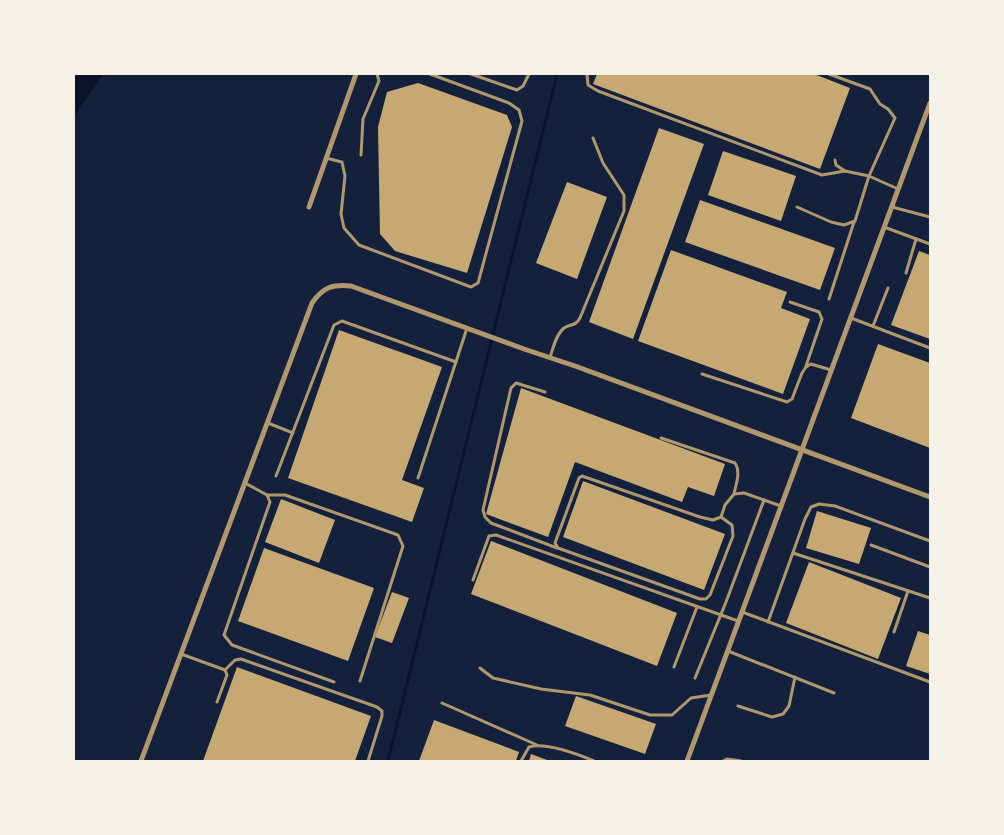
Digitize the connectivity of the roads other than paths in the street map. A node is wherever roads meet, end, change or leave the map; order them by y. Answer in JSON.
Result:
{"nodes":[{"id":1,"x":356,"y":74,"type":"edge"},
{"id":2,"x":377,"y":74,"type":"edge"},
{"id":3,"x":430,"y":74,"type":"edge"},
{"id":4,"x":471,"y":74,"type":"edge"},
{"id":5,"x":529,"y":74,"type":"edge"},
{"id":6,"x":587,"y":74,"type":"edge"},
{"id":7,"x":829,"y":74,"type":"edge"},
{"id":8,"x":930,"y":103,"type":"edge"},
{"id":9,"x":593,"y":138,"type":"dead end"},
{"id":10,"x":361,"y":155,"type":"dead end"},
{"id":11,"x":326,"y":158,"type":"junction"},
{"id":12,"x":835,"y":160,"type":"dead end"},
{"id":13,"x":845,"y":170,"type":"junction"},
{"id":14,"x":870,"y":176,"type":"junction"},
{"id":15,"x":899,"y":189,"type":"junction"},
{"id":16,"x":309,"y":207,"type":"dead end"},
{"id":17,"x":797,"y":207,"type":"dead end"},
{"id":18,"x":892,"y":207,"type":"junction"},
{"id":19,"x":930,"y":217,"type":"edge"},
{"id":20,"x":855,"y":221,"type":"junction"},
{"id":21,"x":884,"y":228,"type":"junction"},
{"id":22,"x":916,"y":239,"type":"junction"},
{"id":23,"x":930,"y":244,"type":"edge"},
{"id":24,"x":906,"y":273,"type":"dead end"},
{"id":25,"x":888,"y":288,"type":"dead end"},
{"id":26,"x":829,"y":299,"type":"dead end"},
{"id":27,"x":790,"y":302,"type":"dead end"},
{"id":28,"x":851,"y":318,"type":"junction"},
{"id":29,"x":873,"y":326,"type":"junction"},
{"id":30,"x":467,"y":328,"type":"junction"},
{"id":31,"x":930,"y":348,"type":"edge"},
{"id":32,"x":550,"y":358,"type":"junction"},
{"id":33,"x":456,"y":362,"type":"junction"},
{"id":34,"x":806,"y":367,"type":"junction"},
{"id":35,"x":832,"y":370,"type":"junction"},
{"id":36,"x":702,"y":374,"type":"dead end"},
{"id":37,"x":545,"y":392,"type":"dead end"},
{"id":38,"x":267,"y":423,"type":"junction"},
{"id":39,"x":293,"y":433,"type":"junction"},
{"id":40,"x":662,"y":438,"type":"dead end"},
{"id":41,"x":802,"y":450,"type":"junction"},
{"id":42,"x":276,"y":476,"type":"dead end"},
{"id":43,"x":418,"y":478,"type":"dead end"},
{"id":44,"x":244,"y":483,"type":"junction"},
{"id":45,"x":734,"y":494,"type":"junction"},
{"id":46,"x":268,"y":495,"type":"junction"},
{"id":47,"x":930,"y":497,"type":"edge"},
{"id":48,"x":764,"y":500,"type":"junction"},
{"id":49,"x":782,"y":506,"type":"junction"},
{"id":50,"x":722,"y":517,"type":"junction"},
{"id":51,"x":930,"y":541,"type":"edge"},
{"id":52,"x":871,"y":545,"type":"dead end"},
{"id":53,"x":558,"y":548,"type":"junction"},
{"id":54,"x":793,"y":552,"type":"junction"},
{"id":55,"x":930,"y":567,"type":"edge"},
{"id":56,"x":473,"y":580,"type":"dead end"},
{"id":57,"x":908,"y":590,"type":"junction"},
{"id":58,"x":930,"y":598,"type":"edge"},
{"id":59,"x":697,"y":606,"type":"junction"},
{"id":60,"x":742,"y":612,"type":"junction"},
{"id":61,"x":720,"y":615,"type":"junction"},
{"id":62,"x":739,"y":622,"type":"junction"},
{"id":63,"x":768,"y":622,"type":"junction"},
{"id":64,"x":894,"y":632,"type":"dead end"},
{"id":65,"x":728,"y":651,"type":"junction"},
{"id":66,"x":181,"y":654,"type":"junction"},
{"id":67,"x":674,"y":667,"type":"dead end"},
{"id":68,"x":480,"y":668,"type":"dead end"},
{"id":69,"x":225,"y":670,"type":"junction"},
{"id":70,"x":795,"y":677,"type":"junction"},
{"id":71,"x":695,"y":678,"type":"dead end"},
{"id":72,"x":360,"y":681,"type":"dead end"},
{"id":73,"x":334,"y":682,"type":"dead end"},
{"id":74,"x":930,"y":682,"type":"edge"},
{"id":75,"x":834,"y":693,"type":"dead end"},
{"id":76,"x":712,"y":695,"type":"junction"},
{"id":77,"x":217,"y":702,"type":"dead end"},
{"id":78,"x":442,"y":703,"type":"dead end"},
{"id":79,"x":738,"y":706,"type":"dead end"},
{"id":80,"x":537,"y":744,"type":"junction"},
{"id":81,"x":141,"y":761,"type":"edge"},
{"id":82,"x":368,"y":761,"type":"edge"},
{"id":83,"x":521,"y":761,"type":"edge"},
{"id":84,"x":594,"y":761,"type":"edge"},
{"id":85,"x":687,"y":761,"type":"edge"},
{"id":86,"x":723,"y":761,"type":"edge"},
{"id":87,"x":740,"y":761,"type":"edge"}],
"edges":[{"from":1,"to":11,"type":"street"},
{"from":2,"to":10,"type":"lane"},
{"from":3,"to":11,"type":"lane"},
{"from":4,"to":5,"type":"lane"},
{"from":6,"to":13,"type":"lane"},
{"from":7,"to":14,"type":"lane"},
{"from":8,"to":15,"type":"street"},
{"from":9,"to":32,"type":"lane"},
{"from":11,"to":16,"type":"street"},
{"from":12,"to":13,"type":"lane"},
{"from":13,"to":14,"type":"lane"},
{"from":14,"to":15,"type":"lane"},
{"from":14,"to":20,"type":"lane"},
{"from":15,"to":18,"type":"street"},
{"from":17,"to":20,"type":"lane"},
{"from":18,"to":19,"type":"lane"},
{"from":18,"to":21,"type":"street"},
{"from":20,"to":26,"type":"lane"},
{"from":21,"to":22,"type":"lane"},
{"from":21,"to":28,"type":"street"},
{"from":22,"to":23,"type":"lane"},
{"from":22,"to":24,"type":"lane"},
{"from":25,"to":29,"type":"lane"},
{"from":27,"to":34,"type":"lane"},
{"from":28,"to":29,"type":"lane"},
{"from":28,"to":35,"type":"street"},
{"from":29,"to":31,"type":"lane"},
{"from":30,"to":32,"type":"street"},
{"from":30,"to":33,"type":"lane"},
{"from":30,"to":38,"type":"street"},
{"from":32,"to":41,"type":"street"},
{"from":33,"to":39,"type":"lane"},
{"from":33,"to":43,"type":"lane"},
{"from":34,"to":35,"type":"lane"},
{"from":34,"to":36,"type":"lane"},
{"from":35,"to":41,"type":"street"},
{"from":37,"to":53,"type":"lane"},
{"from":38,"to":39,"type":"lane"},
{"from":38,"to":44,"type":"street"},
{"from":39,"to":42,"type":"lane"},
{"from":40,"to":45,"type":"lane"},
{"from":41,"to":47,"type":"street"},
{"from":41,"to":49,"type":"street"},
{"from":44,"to":46,"type":"lane"},
{"from":44,"to":66,"type":"street"},
{"from":45,"to":48,"type":"lane"},
{"from":45,"to":50,"type":"lane"},
{"from":46,"to":72,"type":"lane"},
{"from":46,"to":73,"type":"lane"},
{"from":48,"to":49,"type":"lane"},
{"from":48,"to":61,"type":"lane"},
{"from":49,"to":60,"type":"street"},
{"from":50,"to":53,"type":"lane"},
{"from":50,"to":53,"type":"lane"},
{"from":51,"to":54,"type":"lane"},
{"from":52,"to":55,"type":"lane"},
{"from":54,"to":57,"type":"lane"},
{"from":54,"to":63,"type":"lane"},
{"from":56,"to":59,"type":"lane"},
{"from":57,"to":58,"type":"lane"},
{"from":57,"to":64,"type":"lane"},
{"from":59,"to":61,"type":"lane"},
{"from":59,"to":67,"type":"lane"},
{"from":60,"to":62,"type":"street"},
{"from":60,"to":63,"type":"lane"},
{"from":61,"to":62,"type":"lane"},
{"from":61,"to":71,"type":"lane"},
{"from":62,"to":65,"type":"street"},
{"from":63,"to":74,"type":"lane"},
{"from":65,"to":70,"type":"lane"},
{"from":65,"to":76,"type":"street"},
{"from":66,"to":69,"type":"lane"},
{"from":66,"to":81,"type":"street"},
{"from":68,"to":76,"type":"lane"},
{"from":69,"to":77,"type":"lane"},
{"from":69,"to":82,"type":"lane"},
{"from":70,"to":75,"type":"lane"},
{"from":70,"to":79,"type":"lane"},
{"from":76,"to":85,"type":"street"},
{"from":78,"to":80,"type":"lane"},
{"from":80,"to":83,"type":"lane"},
{"from":80,"to":84,"type":"lane"},
{"from":86,"to":87,"type":"lane"}]}
